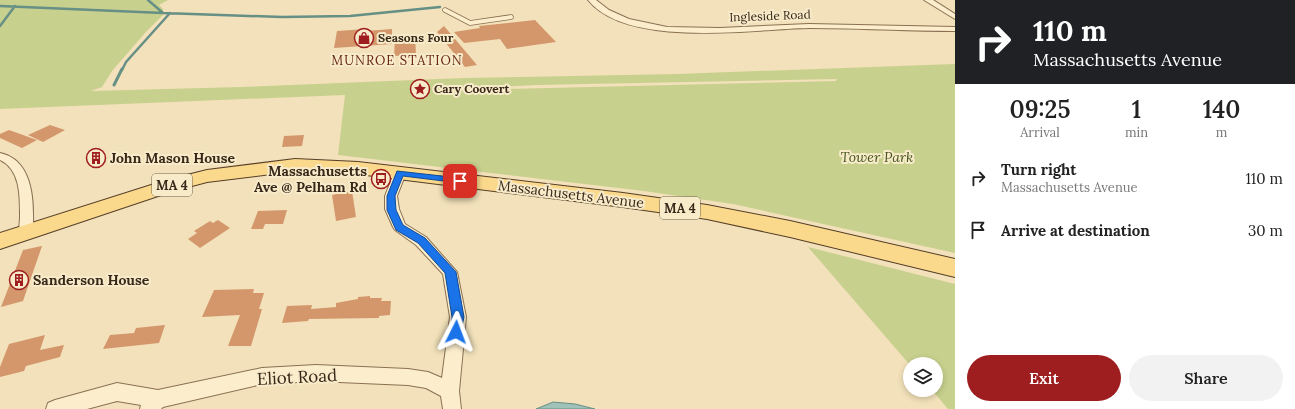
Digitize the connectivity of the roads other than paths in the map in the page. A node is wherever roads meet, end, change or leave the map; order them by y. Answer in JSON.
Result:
{"nodes":[{"id":1,"x":592,"y":0,"type":"edge"},
{"id":2,"x":928,"y":0,"type":"edge"},
{"id":3,"x":445,"y":10,"type":"dead end"},
{"id":4,"x":955,"y":17,"type":"edge"},
{"id":5,"x":511,"y":18,"type":"dead end"},
{"id":6,"x":955,"y":29,"type":"edge"},
{"id":7,"x":0,"y":156,"type":"edge"},
{"id":8,"x":400,"y":173,"type":"junction"},
{"id":9,"x":26,"y":232,"type":"junction"},
{"id":10,"x":0,"y":240,"type":"edge"},
{"id":11,"x":955,"y":268,"type":"edge"},
{"id":12,"x":450,"y":391,"type":"junction"},
{"id":13,"x":153,"y":404,"type":"edge"},
{"id":14,"x":55,"y":409,"type":"edge"},
{"id":15,"x":452,"y":409,"type":"edge"}],
"edges":[{"from":1,"to":6,"type":"street","name":"Ingleside Road"},
{"from":2,"to":4,"type":"street"},
{"from":3,"to":5,"type":"lane"},
{"from":7,"to":9,"type":"street"},
{"from":8,"to":9,"type":"main road","name":"Massachusetts Avenue","number":"MA 4"},
{"from":8,"to":11,"type":"main road","name":"Massachusetts Avenue","number":"MA 4"},
{"from":8,"to":12,"type":"street"},
{"from":9,"to":10,"type":"main road","name":"Massachusetts Avenue","number":"MA 4"},
{"from":12,"to":13,"type":"street","name":"Eliot Road"},
{"from":12,"to":15,"type":"street"},
{"from":13,"to":14,"type":"street"}]}
